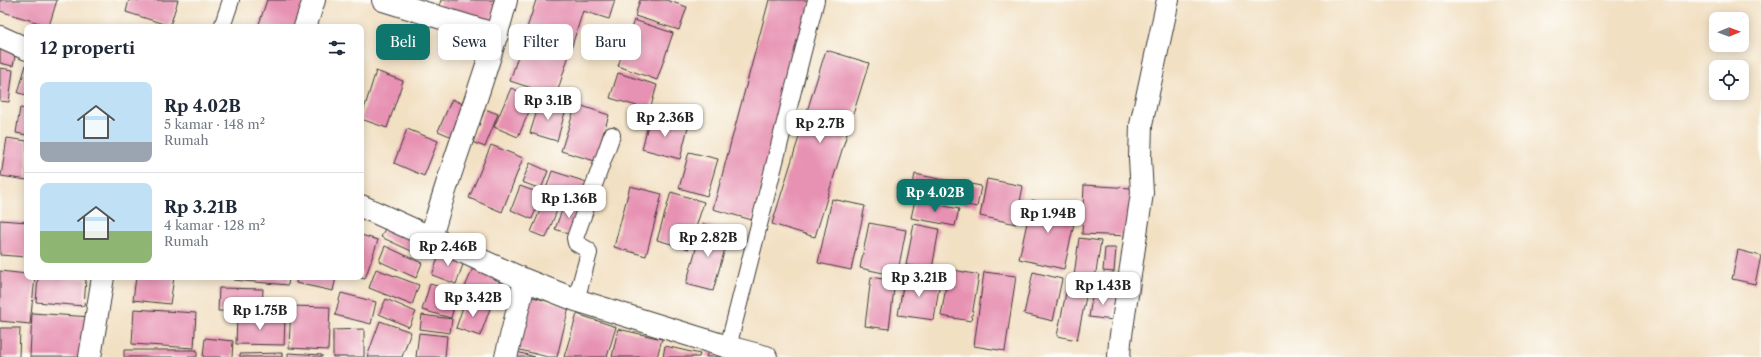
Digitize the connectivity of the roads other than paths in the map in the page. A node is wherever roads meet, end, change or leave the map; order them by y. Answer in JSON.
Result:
{"nodes":[{"id":1,"x":231,"y":0,"type":"edge"},
{"id":2,"x":314,"y":0,"type":"edge"},
{"id":3,"x":382,"y":0,"type":"edge"},
{"id":4,"x":506,"y":0,"type":"edge"},
{"id":5,"x":816,"y":0,"type":"edge"},
{"id":6,"x":1168,"y":0,"type":"edge"},
{"id":7,"x":223,"y":24,"type":"edge"},
{"id":8,"x":307,"y":24,"type":"edge"},
{"id":9,"x":461,"y":24,"type":"edge"},
{"id":10,"x":500,"y":24,"type":"edge"},
{"id":11,"x":0,"y":37,"type":"edge"},
{"id":12,"x":24,"y":48,"type":"edge"},
{"id":13,"x":489,"y":60,"type":"edge"},
{"id":14,"x":612,"y":135,"type":"dead end"},
{"id":15,"x":364,"y":207,"type":"edge"},
{"id":16,"x":430,"y":238,"type":"junction"},
{"id":17,"x":103,"y":280,"type":"edge"},
{"id":18,"x":526,"y":280,"type":"junction"},
{"id":19,"x":576,"y":300,"type":"junction"},
{"id":20,"x":728,"y":347,"type":"junction"},
{"id":21,"x":90,"y":357,"type":"edge"},
{"id":22,"x":506,"y":357,"type":"edge"},
{"id":23,"x":766,"y":357,"type":"edge"},
{"id":24,"x":1120,"y":357,"type":"edge"}],
"edges":[{"from":1,"to":7,"type":"lane"},
{"from":2,"to":8,"type":"street"},
{"from":3,"to":9,"type":"street"},
{"from":4,"to":10,"type":"street"},
{"from":5,"to":20,"type":"lane"},
{"from":6,"to":24,"type":"street"},
{"from":11,"to":12,"type":"street"},
{"from":13,"to":16,"type":"street"},
{"from":14,"to":19,"type":"lane"},
{"from":15,"to":16,"type":"street"},
{"from":16,"to":18,"type":"street"},
{"from":17,"to":21,"type":"street"},
{"from":18,"to":19,"type":"street"},
{"from":18,"to":22,"type":"street"},
{"from":19,"to":20,"type":"street"},
{"from":20,"to":23,"type":"street"}]}
